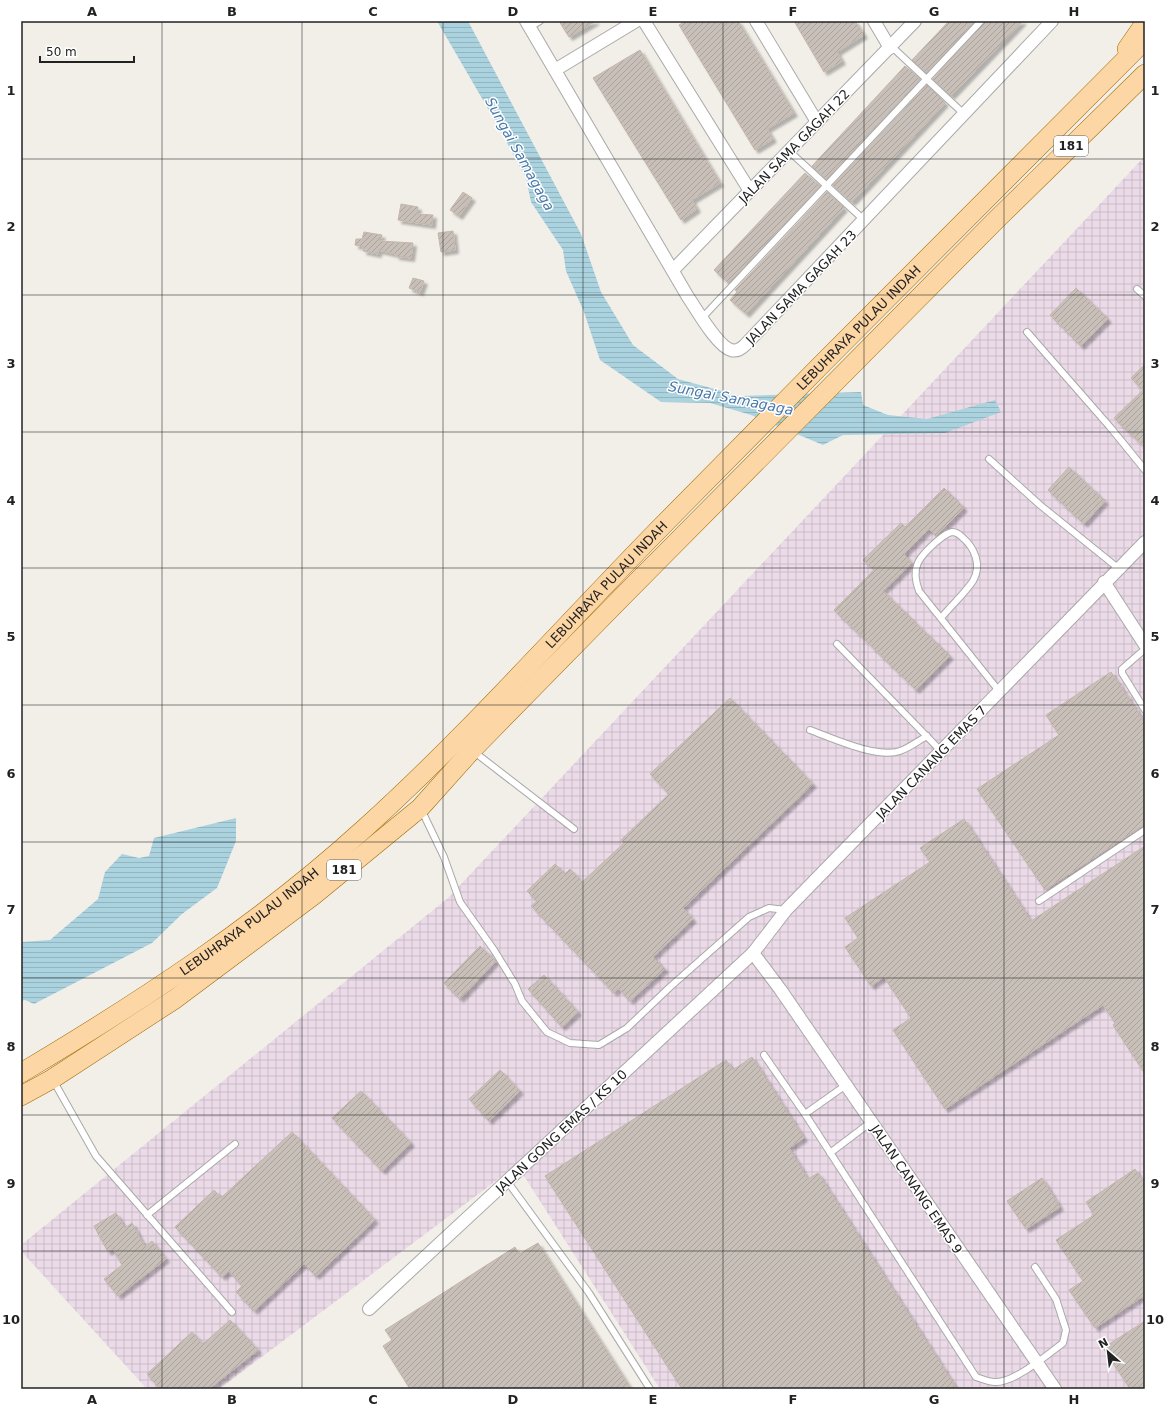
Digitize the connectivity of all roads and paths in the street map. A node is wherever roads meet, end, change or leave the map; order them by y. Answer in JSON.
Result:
{"nodes":[{"id":1,"x":636,"y":21,"type":"edge"},
{"id":2,"x":644,"y":21,"type":"edge"},
{"id":3,"x":756,"y":21,"type":"edge"},
{"id":4,"x":874,"y":21,"type":"edge"},
{"id":5,"x":915,"y":21,"type":"edge"},
{"id":6,"x":981,"y":21,"type":"edge"},
{"id":7,"x":1052,"y":21,"type":"edge"},
{"id":8,"x":532,"y":23,"type":"edge"},
{"id":9,"x":1145,"y":23,"type":"edge"},
{"id":10,"x":1145,"y":40,"type":"edge"},
{"id":11,"x":891,"y":47,"type":"junction"},
{"id":12,"x":555,"y":70,"type":"junction"},
{"id":13,"x":1145,"y":74,"type":"edge"},
{"id":14,"x":927,"y":79,"type":"junction"},
{"id":15,"x":1105,"y":80,"type":"junction"},
{"id":16,"x":964,"y":114,"type":"junction"},
{"id":17,"x":817,"y":122,"type":"junction"},
{"id":18,"x":789,"y":151,"type":"junction"},
{"id":19,"x":826,"y":185,"type":"junction"},
{"id":20,"x":750,"y":192,"type":"junction"},
{"id":21,"x":864,"y":220,"type":"junction"},
{"id":22,"x":673,"y":270,"type":"junction"},
{"id":23,"x":1137,"y":289,"type":"dead end"},
{"id":24,"x":1145,"y":296,"type":"edge"},
{"id":25,"x":702,"y":318,"type":"junction"},
{"id":26,"x":1027,"y":332,"type":"dead end"},
{"id":27,"x":989,"y":459,"type":"dead end"},
{"id":28,"x":1145,"y":470,"type":"edge"},
{"id":29,"x":1145,"y":542,"type":"edge"},
{"id":30,"x":1118,"y":568,"type":"junction"},
{"id":31,"x":1104,"y":582,"type":"junction"},
{"id":32,"x":941,"y":618,"type":"junction"},
{"id":33,"x":837,"y":644,"type":"dead end"},
{"id":34,"x":1145,"y":645,"type":"edge"},
{"id":35,"x":1145,"y":649,"type":"edge"},
{"id":36,"x":999,"y":691,"type":"junction"},
{"id":37,"x":1145,"y":710,"type":"edge"},
{"id":38,"x":810,"y":730,"type":"dead end"},
{"id":39,"x":927,"y":736,"type":"junction"},
{"id":40,"x":472,"y":750,"type":"junction"},
{"id":41,"x":942,"y":752,"type":"junction"},
{"id":42,"x":420,"y":808,"type":"junction"},
{"id":43,"x":574,"y":829,"type":"dead end"},
{"id":44,"x":1145,"y":830,"type":"edge"},
{"id":45,"x":1039,"y":901,"type":"dead end"},
{"id":46,"x":786,"y":910,"type":"junction"},
{"id":47,"x":753,"y":953,"type":"junction"},
{"id":48,"x":764,"y":1055,"type":"dead end"},
{"id":49,"x":21,"y":1073,"type":"edge"},
{"id":50,"x":52,"y":1079,"type":"junction"},
{"id":51,"x":846,"y":1085,"type":"junction"},
{"id":52,"x":21,"y":1096,"type":"edge"},
{"id":53,"x":805,"y":1114,"type":"junction"},
{"id":54,"x":872,"y":1122,"type":"junction"},
{"id":55,"x":235,"y":1144,"type":"dead end"},
{"id":56,"x":830,"y":1152,"type":"junction"},
{"id":57,"x":507,"y":1181,"type":"junction"},
{"id":58,"x":147,"y":1215,"type":"junction"},
{"id":59,"x":1035,"y":1267,"type":"dead end"},
{"id":60,"x":368,"y":1309,"type":"dead end"},
{"id":61,"x":232,"y":1312,"type":"dead end"},
{"id":62,"x":1036,"y":1362,"type":"junction"},
{"id":63,"x":1050,"y":1387,"type":"edge"},
{"id":64,"x":650,"y":1389,"type":"edge"}],
"edges":[{"from":1,"to":12,"type":"street"},
{"from":2,"to":20,"type":"street"},
{"from":3,"to":17,"type":"street"},
{"from":4,"to":11,"type":"street"},
{"from":5,"to":11,"type":"street","name":"JALAN SAMA GAGAH 22"},
{"from":6,"to":14,"type":"lane"},
{"from":7,"to":16,"type":"street","name":"JALAN SAMA GAGAH 23"},
{"from":8,"to":12,"type":"street","name":"JALAN SAMA GAGAH 23"},
{"from":9,"to":15,"type":"main road"},
{"from":10,"to":15,"type":"main road","name":"LEBUHRAYA PULAU INDAH","number":"181"},
{"from":11,"to":14,"type":"lane"},
{"from":11,"to":17,"type":"street","name":"JALAN SAMA GAGAH 22"},
{"from":12,"to":22,"type":"street","name":"JALAN SAMA GAGAH 23"},
{"from":13,"to":40,"type":"main road","name":"LEBUHRAYA PULAU INDAH","number":"181"},
{"from":14,"to":16,"type":"lane"},
{"from":14,"to":19,"type":"lane"},
{"from":15,"to":49,"type":"main road","name":"LEBUHRAYA PULAU INDAH","number":"181"},
{"from":16,"to":21,"type":"street","name":"JALAN SAMA GAGAH 23"},
{"from":17,"to":18,"type":"street","name":"JALAN SAMA GAGAH 22"},
{"from":18,"to":19,"type":"lane"},
{"from":18,"to":20,"type":"street","name":"JALAN SAMA GAGAH 22"},
{"from":19,"to":21,"type":"lane"},
{"from":19,"to":25,"type":"lane"},
{"from":20,"to":22,"type":"street","name":"JALAN SAMA GAGAH 22"},
{"from":21,"to":25,"type":"street","name":"JALAN SAMA GAGAH 23"},
{"from":22,"to":25,"type":"street","name":"JALAN SAMA GAGAH 23"},
{"from":23,"to":24,"type":"lane"},
{"from":26,"to":28,"type":"lane"},
{"from":27,"to":30,"type":"lane"},
{"from":29,"to":30,"type":"street","name":"JALAN CANANG EMAS 7"},
{"from":30,"to":31,"type":"street","name":"JALAN CANANG EMAS 7"},
{"from":31,"to":34,"type":"street"},
{"from":31,"to":36,"type":"street","name":"JALAN CANANG EMAS 7"},
{"from":32,"to":32,"type":"lane"},
{"from":32,"to":36,"type":"lane"},
{"from":33,"to":39,"type":"lane"},
{"from":35,"to":37,"type":"lane"},
{"from":36,"to":41,"type":"street","name":"JALAN CANANG EMAS 7"},
{"from":38,"to":39,"type":"lane"},
{"from":39,"to":41,"type":"lane"},
{"from":40,"to":42,"type":"main road","name":"LEBUHRAYA PULAU INDAH","number":"181"},
{"from":40,"to":43,"type":"lane"},
{"from":41,"to":46,"type":"street","name":"JALAN CANANG EMAS 7"},
{"from":42,"to":46,"type":"lane"},
{"from":42,"to":50,"type":"main road","name":"LEBUHRAYA PULAU INDAH","number":"181"},
{"from":44,"to":45,"type":"lane"},
{"from":46,"to":47,"type":"street","name":"JALAN CANANG EMAS 7"},
{"from":47,"to":51,"type":"street","name":"JALAN CANANG EMAS 9"},
{"from":47,"to":57,"type":"street","name":"JALAN GONG EMAS / KS 10"},
{"from":48,"to":53,"type":"lane"},
{"from":50,"to":52,"type":"main road","name":"LEBUHRAYA PULAU INDAH","number":"181"},
{"from":50,"to":58,"type":"lane"},
{"from":51,"to":53,"type":"lane"},
{"from":51,"to":54,"type":"street","name":"JALAN CANANG EMAS 9"},
{"from":53,"to":56,"type":"lane"},
{"from":54,"to":56,"type":"lane"},
{"from":54,"to":62,"type":"street","name":"JALAN CANANG EMAS 9"},
{"from":55,"to":58,"type":"lane"},
{"from":56,"to":62,"type":"lane"},
{"from":57,"to":60,"type":"street","name":"JALAN GONG EMAS / KS 10"},
{"from":57,"to":64,"type":"lane"},
{"from":58,"to":61,"type":"lane"},
{"from":59,"to":62,"type":"lane"},
{"from":62,"to":63,"type":"street","name":"JALAN CANANG EMAS 9"}]}
